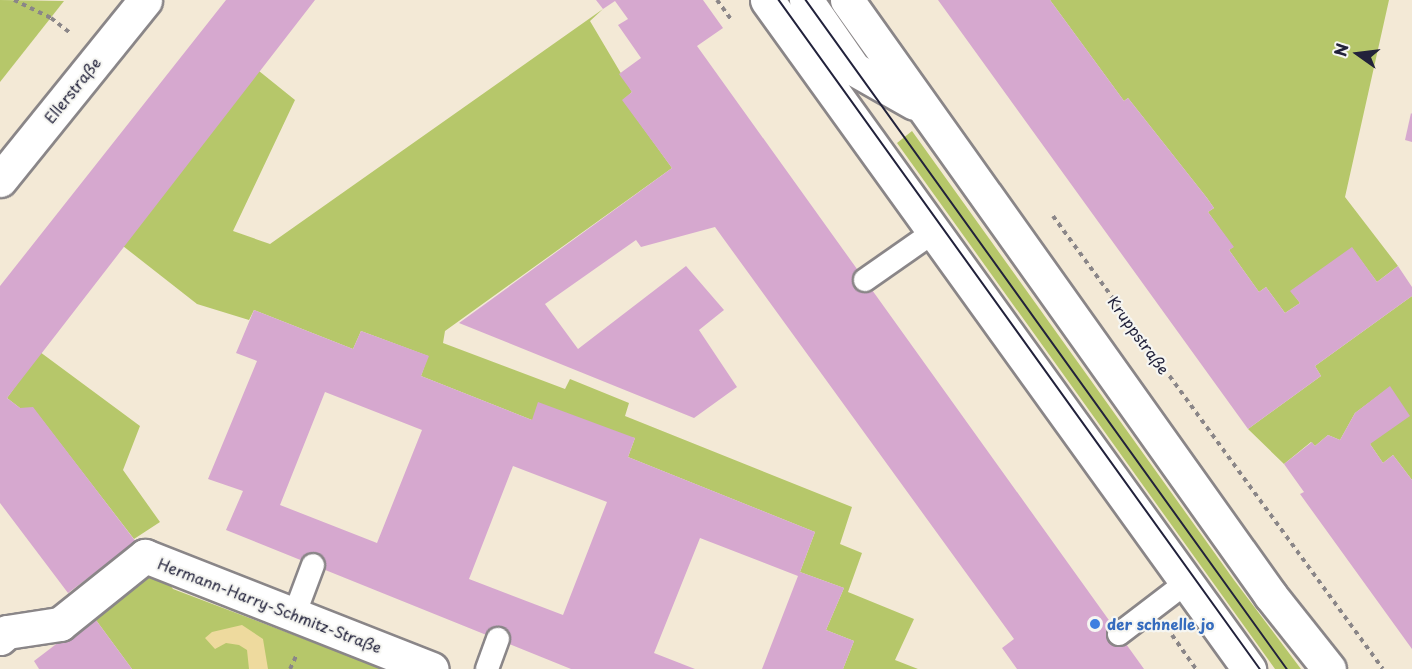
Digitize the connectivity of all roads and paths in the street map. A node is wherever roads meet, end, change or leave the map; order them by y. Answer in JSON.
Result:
{"nodes":[{"id":1,"x":14,"y":0,"type":"edge"},
{"id":2,"x":145,"y":0,"type":"edge"},
{"id":3,"x":767,"y":0,"type":"edge"},
{"id":4,"x":806,"y":0,"type":"edge"},
{"id":5,"x":846,"y":0,"type":"edge"},
{"id":6,"x":99,"y":57,"type":"junction"},
{"id":7,"x":923,"y":109,"type":"junction"},
{"id":8,"x":0,"y":180,"type":"edge"},
{"id":9,"x":1048,"y":209,"type":"dead end"},
{"id":10,"x":935,"y":231,"type":"junction"},
{"id":11,"x":865,"y":280,"type":"dead end"},
{"id":12,"x":313,"y":566,"type":"dead end"},
{"id":13,"x":1187,"y":582,"type":"junction"},
{"id":14,"x":295,"y":613,"type":"junction"},
{"id":15,"x":1119,"y":634,"type":"dead end"},
{"id":16,"x":0,"y":638,"type":"edge"},
{"id":17,"x":498,"y":639,"type":"dead end"},
{"id":18,"x":424,"y":667,"type":"edge"},
{"id":19,"x":486,"y":669,"type":"edge"},
{"id":20,"x":1249,"y":669,"type":"edge"},
{"id":21,"x":1329,"y":669,"type":"edge"},
{"id":22,"x":1383,"y":669,"type":"edge"}],
"edges":[{"from":1,"to":6,"type":"path"},
{"from":2,"to":6,"type":"main road","name":"Ellerstraße"},
{"from":3,"to":10,"type":"main road"},
{"from":4,"to":7,"type":"main road"},
{"from":5,"to":7,"type":"main road"},
{"from":6,"to":8,"type":"main road","name":"Ellerstraße"},
{"from":7,"to":21,"type":"main road"},
{"from":9,"to":22,"type":"path","name":"Kruppstraße"},
{"from":10,"to":11,"type":"lane"},
{"from":10,"to":13,"type":"main road"},
{"from":12,"to":14,"type":"lane"},
{"from":13,"to":15,"type":"lane"},
{"from":13,"to":20,"type":"main road"},
{"from":14,"to":16,"type":"main road","name":"Hermann-Harry-Schmitz-Straße"},
{"from":14,"to":18,"type":"main road","name":"Hermann-Harry-Schmitz-Straße"},
{"from":17,"to":19,"type":"lane"}]}
